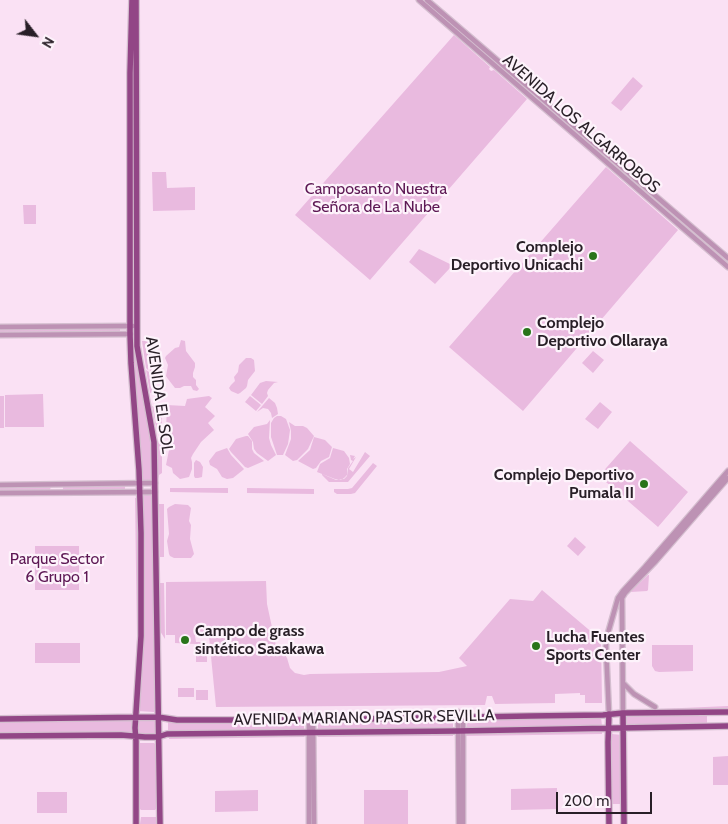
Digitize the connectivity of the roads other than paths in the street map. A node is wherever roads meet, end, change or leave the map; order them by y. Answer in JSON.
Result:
{"nodes":[{"id":1,"x":132,"y":0,"type":"edge"},
{"id":2,"x":136,"y":0,"type":"edge"},
{"id":3,"x":419,"y":0,"type":"edge"},
{"id":4,"x":427,"y":0,"type":"edge"},
{"id":5,"x":607,"y":158,"type":"junction"},
{"id":6,"x":728,"y":258,"type":"edge"},
{"id":7,"x":728,"y":267,"type":"edge"},
{"id":8,"x":133,"y":326,"type":"junction"},
{"id":9,"x":0,"y":328,"type":"edge"},
{"id":10,"x":133,"y":334,"type":"junction"},
{"id":11,"x":0,"y":335,"type":"edge"},
{"id":12,"x":728,"y":471,"type":"edge"},
{"id":13,"x":728,"y":478,"type":"edge"},
{"id":14,"x":140,"y":483,"type":"junction"},
{"id":15,"x":155,"y":483,"type":"junction"},
{"id":16,"x":0,"y":485,"type":"edge"},
{"id":17,"x":140,"y":491,"type":"junction"},
{"id":18,"x":155,"y":492,"type":"junction"},
{"id":19,"x":0,"y":493,"type":"edge"},
{"id":20,"x":623,"y":683,"type":"junction"},
{"id":21,"x":655,"y":707,"type":"dead end"},
{"id":22,"x":728,"y":712,"type":"edge"},
{"id":23,"x":623,"y":713,"type":"junction"},
{"id":24,"x":609,"y":714,"type":"junction"},
{"id":25,"x":460,"y":715,"type":"junction"},
{"id":26,"x":135,"y":717,"type":"junction"},
{"id":27,"x":158,"y":717,"type":"junction"},
{"id":28,"x":311,"y":717,"type":"junction"},
{"id":29,"x":0,"y":719,"type":"edge"},
{"id":30,"x":728,"y":726,"type":"edge"},
{"id":31,"x":608,"y":728,"type":"junction"},
{"id":32,"x":623,"y":728,"type":"junction"},
{"id":33,"x":460,"y":731,"type":"junction"},
{"id":34,"x":311,"y":733,"type":"junction"},
{"id":35,"x":0,"y":736,"type":"edge"},
{"id":36,"x":135,"y":736,"type":"junction"},
{"id":37,"x":158,"y":736,"type":"junction"},
{"id":38,"x":136,"y":824,"type":"edge"},
{"id":39,"x":160,"y":824,"type":"edge"},
{"id":40,"x":309,"y":824,"type":"edge"},
{"id":41,"x":314,"y":824,"type":"edge"},
{"id":42,"x":461,"y":824,"type":"edge"},
{"id":43,"x":609,"y":824,"type":"edge"},
{"id":44,"x":624,"y":824,"type":"edge"}],
"edges":[{"from":1,"to":8,"type":"main road","name":"AVENIDA EL SOL"},
{"from":2,"to":8,"type":"main road","name":"AVENIDA EL SOL"},
{"from":3,"to":5,"type":"street","name":"AVENIDA LOS ALGARROBOS"},
{"from":4,"to":5,"type":"street","name":"AVENIDA LOS ALGARROBOS"},
{"from":5,"to":6,"type":"street","name":"AVENIDA LOS ALGARROBOS"},
{"from":5,"to":7,"type":"street","name":"AVENIDA LOS ALGARROBOS"},
{"from":8,"to":9,"type":"street"},
{"from":8,"to":10,"type":"main road","name":"AVENIDA EL SOL"},
{"from":10,"to":11,"type":"street"},
{"from":10,"to":14,"type":"main road","name":"AVENIDA EL SOL"},
{"from":10,"to":15,"type":"main road","name":"AVENIDA EL SOL"},
{"from":12,"to":24,"type":"street"},
{"from":13,"to":20,"type":"street"},
{"from":14,"to":15,"type":"street"},
{"from":14,"to":16,"type":"street"},
{"from":14,"to":17,"type":"main road","name":"AVENIDA EL SOL"},
{"from":15,"to":18,"type":"main road","name":"AVENIDA EL SOL"},
{"from":17,"to":18,"type":"street"},
{"from":17,"to":19,"type":"street"},
{"from":17,"to":26,"type":"main road","name":"AVENIDA EL SOL"},
{"from":18,"to":27,"type":"main road","name":"AVENIDA EL SOL"},
{"from":20,"to":21,"type":"street"},
{"from":20,"to":23,"type":"street"},
{"from":22,"to":23,"type":"main road","name":"AVENIDA MARIANO PASTOR SEVILLA"},
{"from":23,"to":24,"type":"main road","name":"AVENIDA MARIANO PASTOR SEVILLA"},
{"from":23,"to":32,"type":"main road"},
{"from":24,"to":25,"type":"main road","name":"AVENIDA MARIANO PASTOR SEVILLA"},
{"from":24,"to":31,"type":"main road"},
{"from":25,"to":28,"type":"main road","name":"AVENIDA MARIANO PASTOR SEVILLA"},
{"from":25,"to":33,"type":"street"},
{"from":26,"to":27,"type":"main road","name":"AVENIDA MARIANO PASTOR SEVILLA"},
{"from":26,"to":29,"type":"main road","name":"AVENIDA MARIANO PASTOR SEVILLA"},
{"from":26,"to":36,"type":"main road","name":"AVENIDA EL SOL"},
{"from":27,"to":28,"type":"main road","name":"AVENIDA MARIANO PASTOR SEVILLA"},
{"from":27,"to":37,"type":"main road","name":"AVENIDA EL SOL"},
{"from":28,"to":34,"type":"street"},
{"from":30,"to":32,"type":"main road","name":"AVENIDA MARIANO PASTOR SEVILLA"},
{"from":31,"to":32,"type":"main road","name":"AVENIDA MARIANO PASTOR SEVILLA"},
{"from":31,"to":33,"type":"main road","name":"AVENIDA MARIANO PASTOR SEVILLA"},
{"from":31,"to":43,"type":"main road"},
{"from":32,"to":44,"type":"main road"},
{"from":33,"to":34,"type":"main road","name":"AVENIDA MARIANO PASTOR SEVILLA"},
{"from":33,"to":42,"type":"street"},
{"from":34,"to":37,"type":"main road","name":"AVENIDA MARIANO PASTOR SEVILLA"},
{"from":34,"to":40,"type":"street"},
{"from":34,"to":41,"type":"street"},
{"from":35,"to":36,"type":"main road","name":"AVENIDA MARIANO PASTOR SEVILLA"},
{"from":36,"to":37,"type":"main road","name":"AVENIDA MARIANO PASTOR SEVILLA"},
{"from":36,"to":38,"type":"main road","name":"AVENIDA EL SOL"},
{"from":37,"to":39,"type":"main road","name":"AVENIDA EL SOL"}]}
